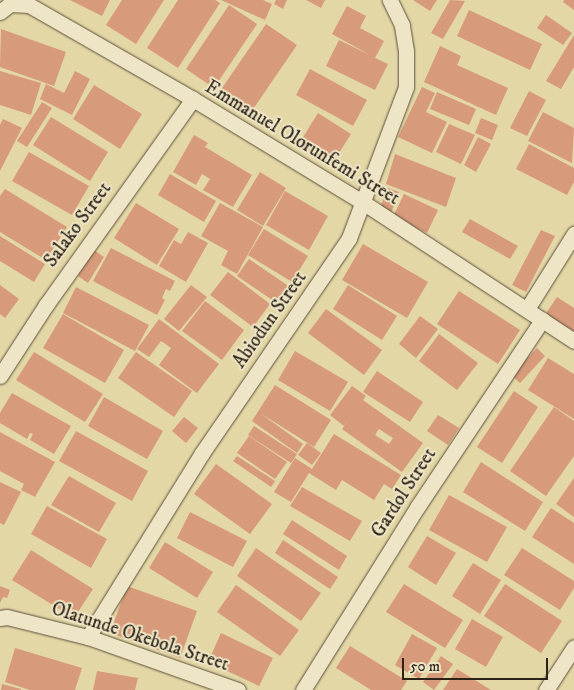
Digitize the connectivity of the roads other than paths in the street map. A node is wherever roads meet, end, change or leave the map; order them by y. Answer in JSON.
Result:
{"nodes":[{"id":1,"x":390,"y":0,"type":"edge"},
{"id":2,"x":0,"y":12,"type":"edge"},
{"id":3,"x":193,"y":99,"type":"junction"},
{"id":4,"x":364,"y":203,"type":"junction"},
{"id":5,"x":574,"y":234,"type":"edge"},
{"id":6,"x":527,"y":309,"type":"junction"},
{"id":7,"x":542,"y":320,"type":"junction"},
{"id":8,"x":574,"y":341,"type":"edge"},
{"id":9,"x":0,"y":376,"type":"edge"},
{"id":10,"x":0,"y":618,"type":"edge"},
{"id":11,"x":88,"y":637,"type":"junction"},
{"id":12,"x":574,"y":647,"type":"edge"},
{"id":13,"x":238,"y":690,"type":"edge"},
{"id":14,"x":303,"y":690,"type":"edge"},
{"id":15,"x":546,"y":690,"type":"edge"}],
"edges":[{"from":1,"to":4,"type":"street","name":"Abiodun Street"},
{"from":2,"to":3,"type":"street","name":"Emmanuel Olorunfemi Street"},
{"from":3,"to":4,"type":"street","name":"Emmanuel Olorunfemi Street"},
{"from":3,"to":9,"type":"street","name":"Salako Street"},
{"from":4,"to":6,"type":"street","name":"Emmanuel Olorunfemi Street"},
{"from":4,"to":11,"type":"street","name":"Abiodun Street"},
{"from":5,"to":6,"type":"street"},
{"from":6,"to":7,"type":"street","name":"Emmanuel Olorunfemi Street"},
{"from":7,"to":8,"type":"street","name":"Emmanuel Olorunfemi Street"},
{"from":7,"to":14,"type":"street","name":"Gardol Street"},
{"from":10,"to":11,"type":"street","name":"Olatunde Okebola Street"},
{"from":11,"to":13,"type":"street","name":"Olatunde Okebola Street"},
{"from":12,"to":15,"type":"street"}]}
